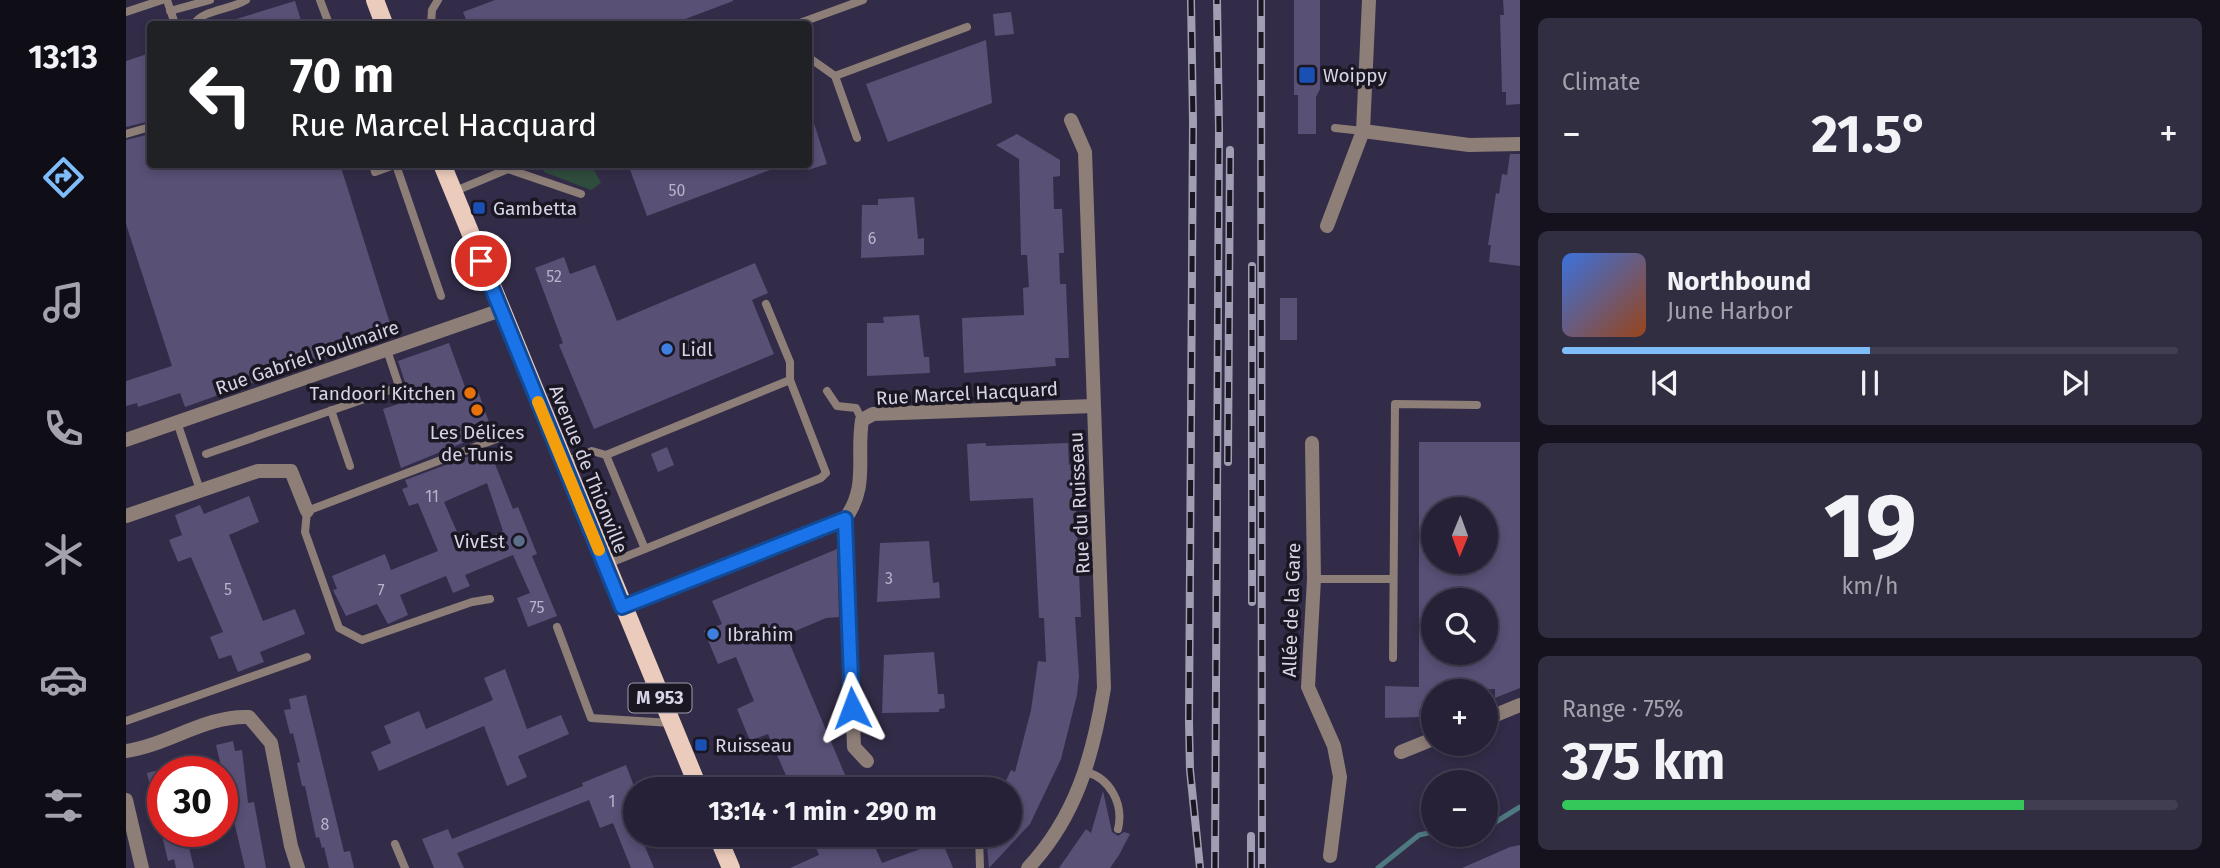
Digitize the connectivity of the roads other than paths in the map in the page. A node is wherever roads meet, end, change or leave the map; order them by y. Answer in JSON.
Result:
{"nodes":[{"id":1,"x":162,"y":0,"type":"edge"},
{"id":2,"x":167,"y":0,"type":"edge"},
{"id":3,"x":210,"y":0,"type":"edge"},
{"id":4,"x":246,"y":0,"type":"edge"},
{"id":5,"x":320,"y":0,"type":"edge"},
{"id":6,"x":374,"y":0,"type":"edge"},
{"id":7,"x":438,"y":0,"type":"edge"},
{"id":8,"x":863,"y":0,"type":"edge"},
{"id":9,"x":1369,"y":0,"type":"edge"},
{"id":10,"x":170,"y":11,"type":"junction"},
{"id":11,"x":126,"y":12,"type":"edge"},
{"id":12,"x":174,"y":21,"type":"edge"},
{"id":13,"x":198,"y":21,"type":"edge"},
{"id":14,"x":328,"y":21,"type":"edge"},
{"id":15,"x":383,"y":21,"type":"edge"},
{"id":16,"x":431,"y":21,"type":"edge"},
{"id":17,"x":805,"y":21,"type":"edge"},
{"id":18,"x":967,"y":27,"type":"dead end"},
{"id":19,"x":812,"y":60,"type":"edge"},
{"id":20,"x":835,"y":76,"type":"junction"},
{"id":21,"x":1071,"y":120,"type":"dead end"},
{"id":22,"x":147,"y":128,"type":"edge"},
{"id":23,"x":1335,"y":128,"type":"dead end"},
{"id":24,"x":1363,"y":131,"type":"junction"},
{"id":25,"x":126,"y":134,"type":"edge"},
{"id":26,"x":857,"y":138,"type":"dead end"},
{"id":27,"x":1520,"y":144,"type":"edge"},
{"id":28,"x":398,"y":168,"type":"edge"},
{"id":29,"x":444,"y":168,"type":"edge"},
{"id":30,"x":508,"y":169,"type":"joint"},
{"id":31,"x":453,"y":192,"type":"junction"},
{"id":32,"x":581,"y":194,"type":"dead end"},
{"id":33,"x":1327,"y":226,"type":"dead end"},
{"id":34,"x":441,"y":296,"type":"dead end"},
{"id":35,"x":766,"y":304,"type":"dead end"},
{"id":36,"x":501,"y":310,"type":"junction"},
{"id":37,"x":387,"y":350,"type":"junction"},
{"id":38,"x":790,"y":380,"type":"junction"},
{"id":39,"x":827,"y":391,"type":"dead end"},
{"id":40,"x":1477,"y":405,"type":"dead end"},
{"id":41,"x":1094,"y":406,"type":"junction"},
{"id":42,"x":331,"y":410,"type":"junction"},
{"id":43,"x":862,"y":420,"type":"junction"},
{"id":44,"x":177,"y":422,"type":"junction"},
{"id":45,"x":495,"y":439,"type":"dead end"},
{"id":46,"x":126,"y":440,"type":"edge"},
{"id":47,"x":1311,"y":443,"type":"dead end"},
{"id":48,"x":206,"y":454,"type":"dead end"},
{"id":49,"x":606,"y":455,"type":"junction"},
{"id":50,"x":563,"y":463,"type":"junction"},
{"id":51,"x":351,"y":466,"type":"dead end"},
{"id":52,"x":200,"y":490,"type":"junction"},
{"id":53,"x":307,"y":511,"type":"junction"},
{"id":54,"x":126,"y":516,"type":"edge"},
{"id":55,"x":845,"y":519,"type":"junction"},
{"id":56,"x":645,"y":549,"type":"junction"},
{"id":57,"x":605,"y":565,"type":"junction"},
{"id":58,"x":1314,"y":579,"type":"junction"},
{"id":59,"x":1393,"y":579,"type":"junction"},
{"id":60,"x":490,"y":599,"type":"dead end"},
{"id":61,"x":622,"y":607,"type":"junction"},
{"id":62,"x":557,"y":627,"type":"dead end"},
{"id":63,"x":307,"y":657,"type":"dead end"},
{"id":64,"x":1393,"y":658,"type":"dead end"},
{"id":65,"x":1520,"y":705,"type":"edge"},
{"id":66,"x":1498,"y":714,"type":"edge"},
{"id":67,"x":126,"y":721,"type":"edge"},
{"id":68,"x":671,"y":723,"type":"junction"},
{"id":69,"x":1421,"y":744,"type":"edge"},
{"id":70,"x":126,"y":751,"type":"edge"},
{"id":71,"x":1401,"y":751,"type":"dead end"},
{"id":72,"x":867,"y":761,"type":"dead end"},
{"id":73,"x":1086,"y":772,"type":"junction"},
{"id":74,"x":694,"y":777,"type":"edge"},
{"id":75,"x":126,"y":800,"type":"edge"},
{"id":76,"x":1118,"y":829,"type":"dead end"},
{"id":77,"x":395,"y":844,"type":"dead end"},
{"id":78,"x":723,"y":847,"type":"edge"},
{"id":79,"x":980,"y":847,"type":"edge"},
{"id":80,"x":1330,"y":862,"type":"edge"},
{"id":81,"x":142,"y":868,"type":"edge"},
{"id":82,"x":298,"y":868,"type":"edge"},
{"id":83,"x":405,"y":868,"type":"edge"},
{"id":84,"x":731,"y":868,"type":"edge"},
{"id":85,"x":981,"y":868,"type":"edge"},
{"id":86,"x":1028,"y":868,"type":"edge"}],
"edges":[{"from":1,"to":11,"type":"lane"},
{"from":2,"to":10,"type":"lane"},
{"from":3,"to":10,"type":"lane"},
{"from":4,"to":13,"type":"lane"},
{"from":5,"to":14,"type":"lane"},
{"from":6,"to":15,"type":"main road"},
{"from":7,"to":16,"type":"lane"},
{"from":8,"to":17,"type":"lane"},
{"from":9,"to":24,"type":"street"},
{"from":10,"to":12,"type":"lane"},
{"from":18,"to":20,"type":"lane"},
{"from":19,"to":20,"type":"lane"},
{"from":20,"to":26,"type":"lane"},
{"from":21,"to":41,"type":"street","name":"Rue du Ruisseau"},
{"from":22,"to":25,"type":"lane"},
{"from":23,"to":24,"type":"lane"},
{"from":24,"to":27,"type":"street"},
{"from":24,"to":33,"type":"street"},
{"from":28,"to":34,"type":"lane"},
{"from":29,"to":31,"type":"main road","name":"Avenue de Thionville","number":"M 953"},
{"from":30,"to":31,"type":"lane"},
{"from":30,"to":32,"type":"lane"},
{"from":31,"to":36,"type":"main road","name":"Avenue de Thionville","number":"M 953"},
{"from":35,"to":38,"type":"lane"},
{"from":36,"to":37,"type":"street","name":"Rue Gabriel Poulmaire"},
{"from":36,"to":50,"type":"main road","name":"Avenue de Thionville","number":"M 953"},
{"from":37,"to":42,"type":"lane"},
{"from":37,"to":44,"type":"street","name":"Rue Gabriel Poulmaire"},
{"from":38,"to":49,"type":"lane"},
{"from":38,"to":56,"type":"lane"},
{"from":39,"to":43,"type":"lane"},
{"from":40,"to":59,"type":"lane"},
{"from":41,"to":43,"type":"street","name":"Rue Marcel Hacquard"},
{"from":41,"to":73,"type":"street","name":"Rue du Ruisseau"},
{"from":42,"to":48,"type":"lane"},
{"from":42,"to":51,"type":"lane"},
{"from":43,"to":55,"type":"street","name":"Rue Marcel Hacquard"},
{"from":44,"to":46,"type":"street","name":"Rue Gabriel Poulmaire"},
{"from":44,"to":52,"type":"lane"},
{"from":45,"to":53,"type":"lane"},
{"from":47,"to":58,"type":"street","name":"Allée de la Gare"},
{"from":49,"to":50,"type":"lane"},
{"from":49,"to":56,"type":"lane"},
{"from":50,"to":57,"type":"main road","name":"Avenue de Thionville","number":"M 953"},
{"from":52,"to":53,"type":"street"},
{"from":52,"to":54,"type":"street"},
{"from":53,"to":60,"type":"lane"},
{"from":55,"to":61,"type":"street"},
{"from":55,"to":72,"type":"street","name":"Rue Marcel Hacquard"},
{"from":56,"to":57,"type":"lane"},
{"from":57,"to":61,"type":"main road","name":"Avenue de Thionville","number":"M 953"},
{"from":58,"to":59,"type":"lane"},
{"from":58,"to":80,"type":"street","name":"Allée de la Gare"},
{"from":59,"to":64,"type":"lane"},
{"from":61,"to":68,"type":"main road","name":"Avenue de Thionville","number":"M 953"},
{"from":62,"to":68,"type":"lane"},
{"from":63,"to":67,"type":"lane"},
{"from":65,"to":66,"type":"street"},
{"from":68,"to":74,"type":"main road","name":"Avenue de Thionville","number":"M 953"},
{"from":69,"to":71,"type":"street"},
{"from":70,"to":82,"type":"street"},
{"from":73,"to":76,"type":"lane"},
{"from":73,"to":86,"type":"street","name":"Rue du Ruisseau"},
{"from":75,"to":81,"type":"street"},
{"from":77,"to":83,"type":"lane"},
{"from":78,"to":84,"type":"main road"},
{"from":79,"to":85,"type":"lane"}]}
